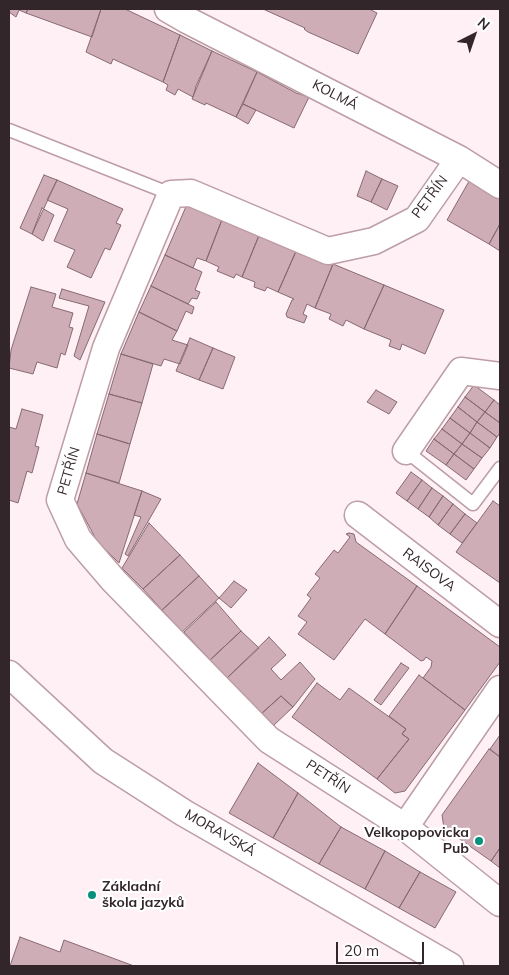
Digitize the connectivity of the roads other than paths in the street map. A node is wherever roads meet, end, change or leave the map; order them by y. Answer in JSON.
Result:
{"nodes":[{"id":1,"x":168,"y":9,"type":"edge"},
{"id":2,"x":9,"y":130,"type":"edge"},
{"id":3,"x":459,"y":158,"type":"junction"},
{"id":4,"x":500,"y":185,"type":"edge"},
{"id":5,"x":171,"y":194,"type":"junction"},
{"id":6,"x":500,"y":376,"type":"edge"},
{"id":7,"x":406,"y":451,"type":"joint"},
{"id":8,"x":500,"y":468,"type":"edge"},
{"id":9,"x":358,"y":515,"type":"dead end"},
{"id":10,"x":500,"y":624,"type":"edge"},
{"id":11,"x":9,"y":674,"type":"edge"},
{"id":12,"x":500,"y":689,"type":"edge"},
{"id":13,"x":405,"y":827,"type":"junction"},
{"id":14,"x":500,"y":903,"type":"edge"},
{"id":15,"x":450,"y":966,"type":"edge"}],
"edges":[{"from":1,"to":3,"type":"street","name":"KOLMÁ"},
{"from":2,"to":5,"type":"lane"},
{"from":3,"to":4,"type":"street","name":"KOLMÁ"},
{"from":3,"to":5,"type":"street","name":"PETŘÍN"},
{"from":5,"to":13,"type":"street","name":"PETŘÍN"},
{"from":6,"to":7,"type":"street"},
{"from":7,"to":8,"type":"lane"},
{"from":9,"to":10,"type":"street","name":"RAISOVA"},
{"from":11,"to":15,"type":"street","name":"MORAVSKÁ"},
{"from":12,"to":13,"type":"street"},
{"from":13,"to":14,"type":"street","name":"PETŘÍN"}]}
